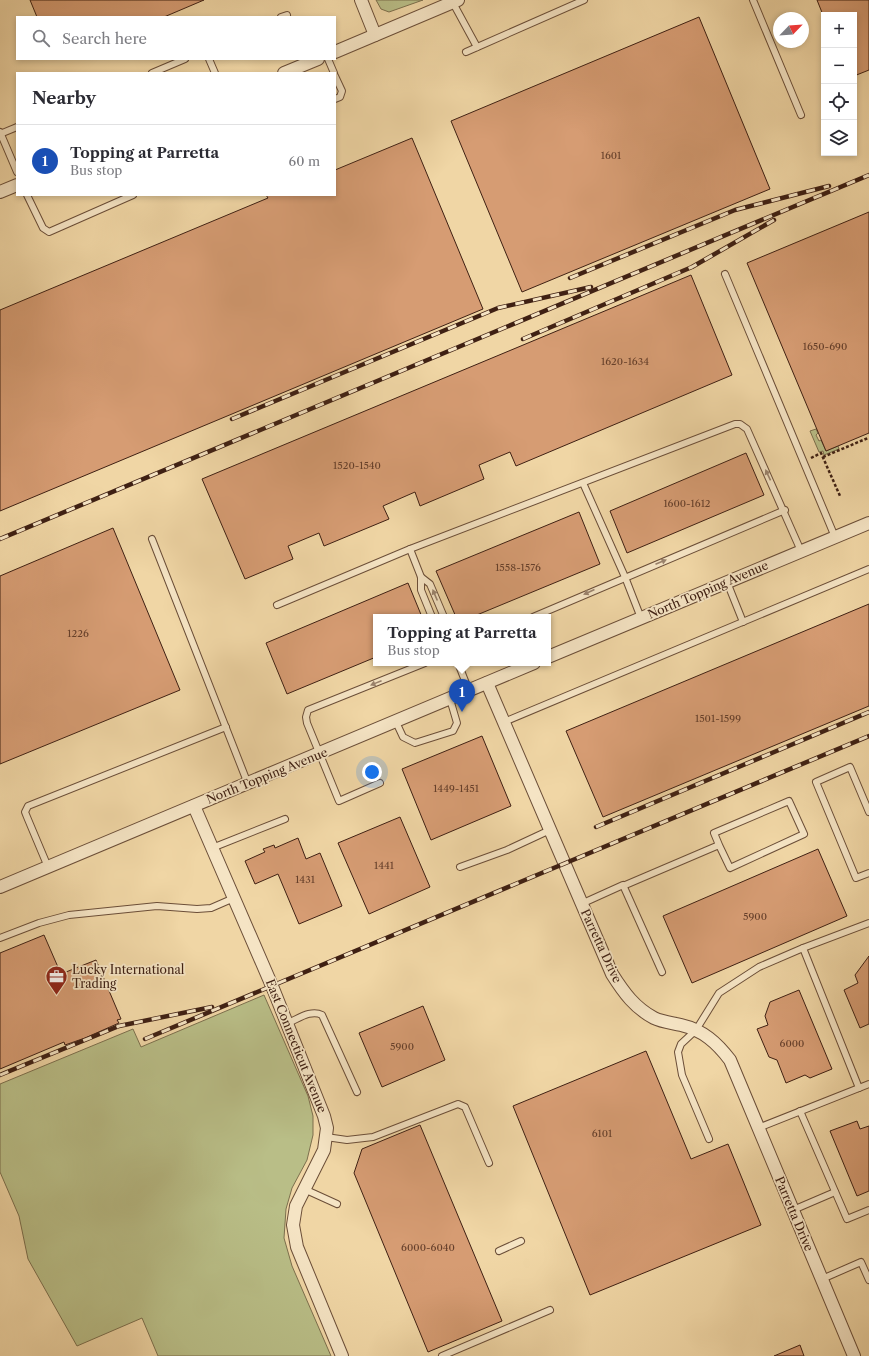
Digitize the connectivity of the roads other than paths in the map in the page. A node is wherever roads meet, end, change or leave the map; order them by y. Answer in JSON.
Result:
{"nodes":[{"id":1,"x":361,"y":0,"type":"edge"},
{"id":2,"x":584,"y":0,"type":"edge"},
{"id":3,"x":753,"y":0,"type":"edge"},
{"id":4,"x":454,"y":1,"type":"edge"},
{"id":5,"x":376,"y":35,"type":"junction"},
{"id":6,"x":477,"y":47,"type":"junction"},
{"id":7,"x":336,"y":52,"type":"edge"},
{"id":8,"x":466,"y":52,"type":"dead end"},
{"id":9,"x":182,"y":60,"type":"edge"},
{"id":10,"x":209,"y":60,"type":"edge"},
{"id":11,"x":316,"y":60,"type":"edge"},
{"id":12,"x":328,"y":60,"type":"edge"},
{"id":13,"x":154,"y":72,"type":"edge"},
{"id":14,"x":215,"y":72,"type":"edge"},
{"id":15,"x":286,"y":72,"type":"edge"},
{"id":16,"x":333,"y":72,"type":"edge"},
{"id":17,"x":336,"y":78,"type":"edge"},
{"id":18,"x":336,"y":99,"type":"edge"},
{"id":19,"x":801,"y":115,"type":"dead end"},
{"id":20,"x":16,"y":127,"type":"edge"},
{"id":21,"x":0,"y":133,"type":"edge"},
{"id":22,"x":16,"y":170,"type":"edge"},
{"id":23,"x":16,"y":185,"type":"edge"},
{"id":24,"x":0,"y":192,"type":"edge"},
{"id":25,"x":27,"y":196,"type":"edge"},
{"id":26,"x":131,"y":196,"type":"edge"},
{"id":27,"x":725,"y":274,"type":"dead end"},
{"id":28,"x":583,"y":483,"type":"junction"},
{"id":29,"x":785,"y":510,"type":"junction"},
{"id":30,"x":869,"y":523,"type":"edge"},
{"id":31,"x":835,"y":537,"type":"junction"},
{"id":32,"x":152,"y":539,"type":"dead end"},
{"id":33,"x":410,"y":549,"type":"junction"},
{"id":34,"x":801,"y":551,"type":"junction"},
{"id":35,"x":869,"y":569,"type":"edge"},
{"id":36,"x":421,"y":576,"type":"junction"},
{"id":37,"x":625,"y":577,"type":"junction"},
{"id":38,"x":727,"y":582,"type":"junction"},
{"id":39,"x":277,"y":605,"type":"dead end"},
{"id":40,"x":431,"y":614,"type":"edge"},
{"id":41,"x":443,"y":614,"type":"edge"},
{"id":42,"x":540,"y":614,"type":"edge"},
{"id":43,"x":641,"y":618,"type":"junction"},
{"id":44,"x":743,"y":622,"type":"junction"},
{"id":45,"x":551,"y":656,"type":"edge"},
{"id":46,"x":418,"y":666,"type":"edge"},
{"id":47,"x":459,"y":666,"type":"edge"},
{"id":48,"x":527,"y":666,"type":"edge"},
{"id":49,"x":487,"y":683,"type":"junction"},
{"id":50,"x":469,"y":691,"type":"junction"},
{"id":51,"x":450,"y":698,"type":"junction"},
{"id":52,"x":396,"y":722,"type":"junction"},
{"id":53,"x":504,"y":722,"type":"junction"},
{"id":54,"x":226,"y":727,"type":"junction"},
{"id":55,"x":320,"y":754,"type":"junction"},
{"id":56,"x":380,"y":783,"type":"dead end"},
{"id":57,"x":248,"y":784,"type":"junction"},
{"id":58,"x":194,"y":806,"type":"junction"},
{"id":59,"x":869,"y":812,"type":"edge"},
{"id":60,"x":285,"y":818,"type":"dead end"},
{"id":61,"x":550,"y":830,"type":"junction"},
{"id":62,"x":719,"y":845,"type":"junction"},
{"id":63,"x":212,"y":848,"type":"junction"},
{"id":64,"x":460,"y":866,"type":"dead end"},
{"id":65,"x":48,"y":867,"type":"junction"},
{"id":66,"x":869,"y":873,"type":"edge"},
{"id":67,"x":623,"y":886,"type":"junction"},
{"id":68,"x":0,"y":887,"type":"edge"},
{"id":69,"x":234,"y":898,"type":"junction"},
{"id":70,"x":581,"y":904,"type":"junction"},
{"id":71,"x":869,"y":923,"type":"edge"},
{"id":72,"x":0,"y":938,"type":"edge"},
{"id":73,"x":803,"y":948,"type":"junction"},
{"id":74,"x":662,"y":972,"type":"dead end"},
{"id":75,"x":288,"y":1023,"type":"junction"},
{"id":76,"x":696,"y":1030,"type":"junction"},
{"id":77,"x":869,"y":1084,"type":"edge"},
{"id":78,"x":859,"y":1088,"type":"junction"},
{"id":79,"x":357,"y":1092,"type":"dead end"},
{"id":80,"x":800,"y":1111,"type":"junction"},
{"id":81,"x":758,"y":1128,"type":"junction"},
{"id":82,"x":326,"y":1137,"type":"junction"},
{"id":83,"x":709,"y":1139,"type":"dead end"},
{"id":84,"x":489,"y":1163,"type":"dead end"},
{"id":85,"x":304,"y":1189,"type":"junction"},
{"id":86,"x":835,"y":1192,"type":"junction"},
{"id":87,"x":336,"y":1204,"type":"dead end"},
{"id":88,"x":793,"y":1210,"type":"junction"},
{"id":89,"x":869,"y":1210,"type":"edge"},
{"id":90,"x":522,"y":1241,"type":"dead end"},
{"id":91,"x":498,"y":1251,"type":"dead end"},
{"id":92,"x":822,"y":1279,"type":"junction"},
{"id":93,"x":869,"y":1280,"type":"edge"},
{"id":94,"x":550,"y":1310,"type":"dead end"},
{"id":95,"x":342,"y":1356,"type":"edge"},
{"id":96,"x":442,"y":1356,"type":"edge"},
{"id":97,"x":854,"y":1356,"type":"edge"}],
"edges":[{"from":1,"to":5,"type":"street"},
{"from":2,"to":6,"type":"lane"},
{"from":3,"to":19,"type":"lane"},
{"from":4,"to":5,"type":"street"},
{"from":4,"to":6,"type":"lane"},
{"from":5,"to":7,"type":"street"},
{"from":6,"to":8,"type":"lane"},
{"from":9,"to":13,"type":"lane"},
{"from":10,"to":14,"type":"lane"},
{"from":11,"to":15,"type":"street"},
{"from":12,"to":16,"type":"lane"},
{"from":17,"to":18,"type":"lane"},
{"from":20,"to":21,"type":"lane"},
{"from":21,"to":22,"type":"lane"},
{"from":23,"to":24,"type":"street"},
{"from":25,"to":26,"type":"lane"},
{"from":27,"to":31,"type":"lane"},
{"from":29,"to":28,"type":"lane","one_way":true},
{"from":28,"to":33,"type":"lane"},
{"from":28,"to":37,"type":"lane"},
{"from":29,"to":34,"type":"lane"},
{"from":37,"to":29,"type":"lane","one_way":true},
{"from":30,"to":31,"type":"street","name":"North Topping Avenue"},
{"from":31,"to":34,"type":"street","name":"North Topping Avenue"},
{"from":32,"to":54,"type":"lane"},
{"from":33,"to":36,"type":"lane"},
{"from":33,"to":39,"type":"lane"},
{"from":34,"to":38,"type":"street","name":"North Topping Avenue"},
{"from":35,"to":44,"type":"lane"},
{"from":36,"to":40,"type":"lane"},
{"from":41,"to":36,"type":"lane","one_way":true},
{"from":37,"to":42,"type":"lane","one_way":true},
{"from":37,"to":43,"type":"lane"},
{"from":38,"to":43,"type":"street","name":"North Topping Avenue"},
{"from":38,"to":44,"type":"lane"},
{"from":43,"to":45,"type":"street","name":"North Topping Avenue"},
{"from":44,"to":53,"type":"lane"},
{"from":46,"to":55,"type":"lane","one_way":true},
{"from":47,"to":50,"type":"lane"},
{"from":48,"to":49,"type":"street","name":"North Topping Avenue"},
{"from":49,"to":50,"type":"street","name":"North Topping Avenue"},
{"from":49,"to":53,"type":"street","name":"Parretta Drive"},
{"from":50,"to":51,"type":"street","name":"North Topping Avenue"},
{"from":51,"to":52,"type":"street","name":"North Topping Avenue"},
{"from":51,"to":52,"type":"lane"},
{"from":52,"to":55,"type":"street","name":"North Topping Avenue"},
{"from":53,"to":61,"type":"street","name":"Parretta Drive"},
{"from":54,"to":57,"type":"lane"},
{"from":54,"to":65,"type":"lane"},
{"from":55,"to":56,"type":"lane"},
{"from":55,"to":57,"type":"street","name":"North Topping Avenue"},
{"from":57,"to":58,"type":"street","name":"North Topping Avenue"},
{"from":58,"to":63,"type":"street","name":"East Connecticut Avenue"},
{"from":58,"to":65,"type":"street","name":"North Topping Avenue"},
{"from":59,"to":66,"type":"lane"},
{"from":60,"to":63,"type":"lane"},
{"from":61,"to":64,"type":"lane"},
{"from":61,"to":70,"type":"street","name":"Parretta Drive"},
{"from":62,"to":62,"type":"lane"},
{"from":62,"to":67,"type":"lane"},
{"from":63,"to":69,"type":"street","name":"East Connecticut Avenue"},
{"from":65,"to":68,"type":"street","name":"North Topping Avenue"},
{"from":67,"to":70,"type":"lane"},
{"from":67,"to":74,"type":"lane"},
{"from":69,"to":72,"type":"lane"},
{"from":69,"to":75,"type":"street","name":"East Connecticut Avenue"},
{"from":70,"to":76,"type":"street","name":"Parretta Drive"},
{"from":71,"to":73,"type":"lane"},
{"from":73,"to":76,"type":"lane"},
{"from":73,"to":78,"type":"lane"},
{"from":75,"to":79,"type":"lane"},
{"from":75,"to":82,"type":"street","name":"East Connecticut Avenue"},
{"from":76,"to":81,"type":"street","name":"Parretta Drive"},
{"from":76,"to":83,"type":"lane"},
{"from":77,"to":78,"type":"lane"},
{"from":78,"to":80,"type":"lane"},
{"from":80,"to":81,"type":"lane"},
{"from":80,"to":86,"type":"lane"},
{"from":81,"to":88,"type":"street","name":"Parretta Drive"},
{"from":82,"to":84,"type":"lane"},
{"from":82,"to":85,"type":"street","name":"East Connecticut Avenue"},
{"from":85,"to":87,"type":"lane"},
{"from":85,"to":95,"type":"street","name":"East Connecticut Avenue"},
{"from":86,"to":88,"type":"lane"},
{"from":86,"to":89,"type":"lane"},
{"from":88,"to":92,"type":"street","name":"Parretta Drive"},
{"from":90,"to":91,"type":"lane"},
{"from":92,"to":93,"type":"lane"},
{"from":92,"to":97,"type":"street","name":"Parretta Drive"},
{"from":94,"to":96,"type":"lane"}]}
